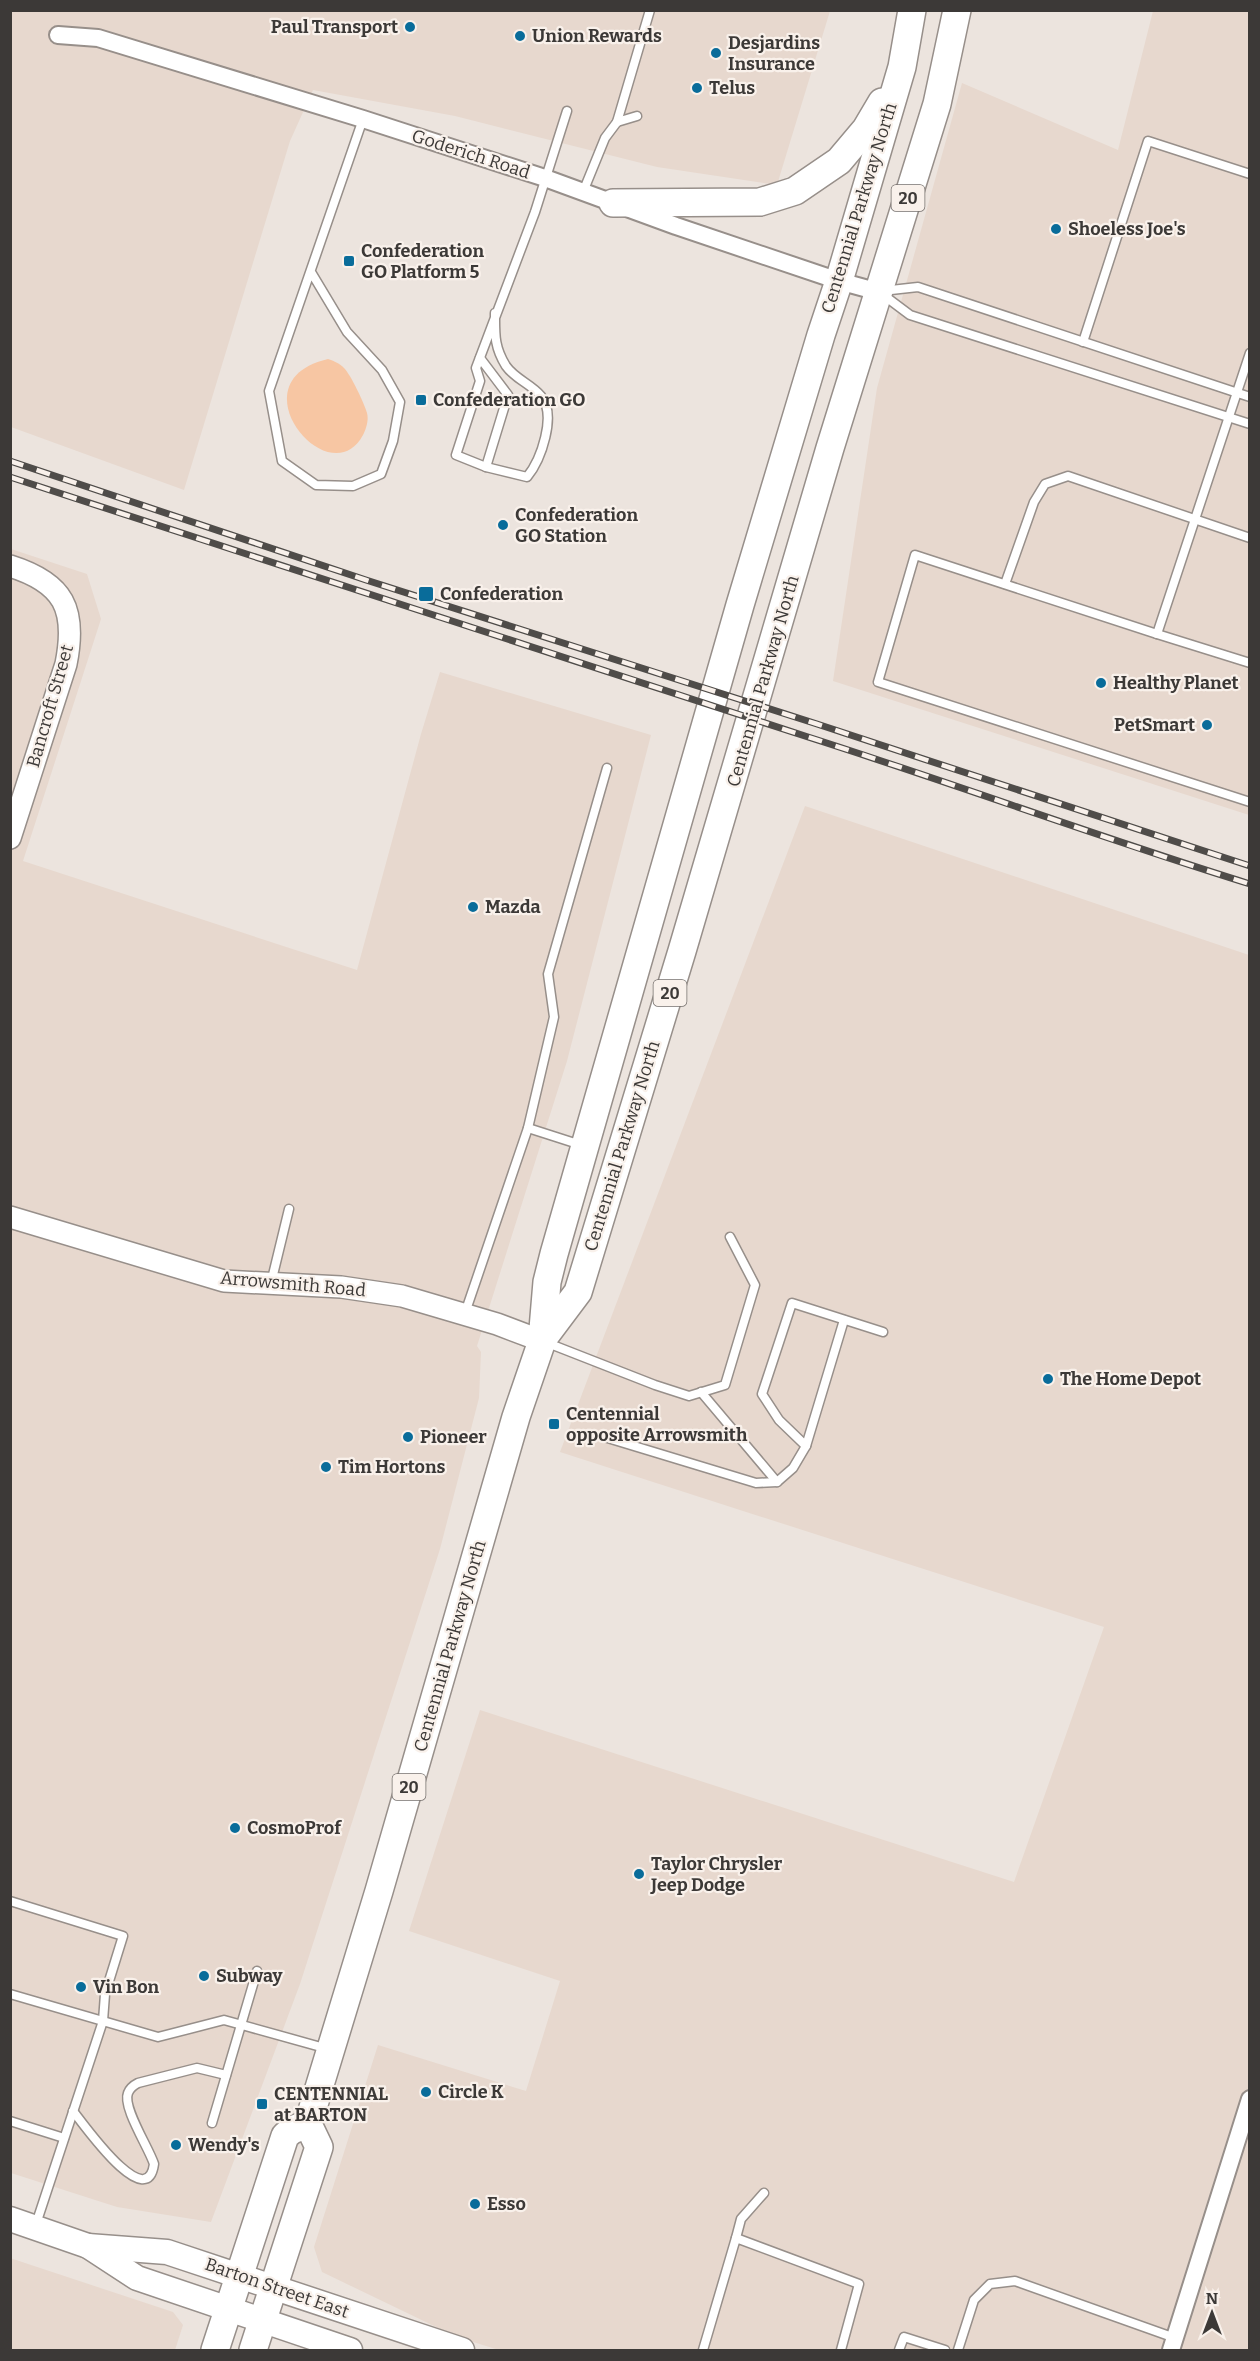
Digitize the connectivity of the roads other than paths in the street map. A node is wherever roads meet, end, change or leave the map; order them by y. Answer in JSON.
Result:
{"nodes":[{"id":1,"x":650,"y":10,"type":"edge"},
{"id":2,"x":912,"y":10,"type":"edge"},
{"id":3,"x":957,"y":10,"type":"edge"},
{"id":4,"x":58,"y":35,"type":"dead end"},
{"id":5,"x":902,"y":67,"type":"junction"},
{"id":6,"x":567,"y":111,"type":"dead end"},
{"id":7,"x":637,"y":116,"type":"dead end"},
{"id":8,"x":363,"y":119,"type":"junction"},
{"id":9,"x":617,"y":122,"type":"junction"},
{"id":10,"x":1250,"y":174,"type":"edge"},
{"id":11,"x":545,"y":178,"type":"junction"},
{"id":12,"x":583,"y":192,"type":"junction"},
{"id":13,"x":613,"y":203,"type":"junction"},
{"id":14,"x":311,"y":272,"type":"junction"},
{"id":15,"x":839,"y":280,"type":"junction"},
{"id":16,"x":879,"y":292,"type":"junction"},
{"id":17,"x":495,"y":313,"type":"junction"},
{"id":18,"x":1083,"y":342,"type":"junction"},
{"id":19,"x":1250,"y":353,"type":"edge"},
{"id":20,"x":480,"y":358,"type":"junction"},
{"id":21,"x":1237,"y":393,"type":"junction"},
{"id":22,"x":1250,"y":397,"type":"edge"},
{"id":23,"x":1229,"y":417,"type":"junction"},
{"id":24,"x":1250,"y":424,"type":"edge"},
{"id":25,"x":486,"y":467,"type":"junction"},
{"id":26,"x":1196,"y":521,"type":"junction"},
{"id":27,"x":1250,"y":538,"type":"edge"},
{"id":28,"x":10,"y":566,"type":"edge"},
{"id":29,"x":1005,"y":584,"type":"junction"},
{"id":30,"x":1157,"y":634,"type":"junction"},
{"id":31,"x":1250,"y":663,"type":"edge"},
{"id":32,"x":606,"y":768,"type":"dead end"},
{"id":33,"x":1250,"y":802,"type":"edge"},
{"id":34,"x":10,"y":838,"type":"edge"},
{"id":35,"x":528,"y":1128,"type":"junction"},
{"id":36,"x":585,"y":1147,"type":"junction"},
{"id":37,"x":289,"y":1209,"type":"dead end"},
{"id":38,"x":10,"y":1216,"type":"edge"},
{"id":39,"x":730,"y":1237,"type":"dead end"},
{"id":40,"x":270,"y":1284,"type":"junction"},
{"id":41,"x":465,"y":1314,"type":"junction"},
{"id":42,"x":844,"y":1320,"type":"junction"},
{"id":43,"x":883,"y":1332,"type":"dead end"},
{"id":44,"x":542,"y":1341,"type":"junction"},
{"id":45,"x":701,"y":1392,"type":"junction"},
{"id":46,"x":601,"y":1436,"type":"dead end"},
{"id":47,"x":806,"y":1446,"type":"junction"},
{"id":48,"x":777,"y":1482,"type":"junction"},
{"id":49,"x":10,"y":1901,"type":"edge"},
{"id":50,"x":257,"y":1971,"type":"dead end"},
{"id":51,"x":10,"y":1994,"type":"edge"},
{"id":52,"x":103,"y":2021,"type":"junction"},
{"id":53,"x":242,"y":2024,"type":"junction"},
{"id":54,"x":332,"y":2050,"type":"junction"},
{"id":55,"x":226,"y":2075,"type":"junction"},
{"id":56,"x":1250,"y":2099,"type":"edge"},
{"id":57,"x":73,"y":2111,"type":"junction"},
{"id":58,"x":10,"y":2121,"type":"edge"},
{"id":59,"x":212,"y":2123,"type":"dead end"},
{"id":60,"x":308,"y":2124,"type":"junction"},
{"id":61,"x":64,"y":2138,"type":"junction"},
{"id":62,"x":764,"y":2193,"type":"dead end"},
{"id":63,"x":10,"y":2220,"type":"edge"},
{"id":64,"x":35,"y":2228,"type":"junction"},
{"id":65,"x":736,"y":2238,"type":"junction"},
{"id":66,"x":88,"y":2246,"type":"junction"},
{"id":67,"x":240,"y":2276,"type":"junction"},
{"id":68,"x":274,"y":2287,"type":"junction"},
{"id":69,"x":229,"y":2309,"type":"junction"},
{"id":70,"x":263,"y":2321,"type":"junction"},
{"id":71,"x":1173,"y":2344,"type":"edge"},
{"id":72,"x":215,"y":2350,"type":"edge"},
{"id":73,"x":253,"y":2350,"type":"edge"},
{"id":74,"x":350,"y":2350,"type":"edge"},
{"id":75,"x":462,"y":2350,"type":"edge"},
{"id":76,"x":703,"y":2350,"type":"edge"},
{"id":77,"x":841,"y":2350,"type":"edge"},
{"id":78,"x":899,"y":2350,"type":"edge"},
{"id":79,"x":945,"y":2350,"type":"edge"},
{"id":80,"x":958,"y":2350,"type":"edge"}],
"edges":[{"from":1,"to":9,"type":"lane"},
{"from":2,"to":5,"type":"main road","name":"Centennial Parkway North"},
{"from":3,"to":16,"type":"main road","name":"Centennial Parkway North","number":"20"},
{"from":4,"to":8,"type":"street","name":"Goderich Road"},
{"from":5,"to":13,"type":"main road"},
{"from":5,"to":15,"type":"main road","name":"Centennial Parkway North"},
{"from":6,"to":11,"type":"lane"},
{"from":7,"to":9,"type":"lane"},
{"from":8,"to":11,"type":"street","name":"Goderich Road"},
{"from":8,"to":14,"type":"lane"},
{"from":9,"to":12,"type":"lane"},
{"from":10,"to":18,"type":"lane"},
{"from":11,"to":12,"type":"street","name":"Goderich Road"},
{"from":11,"to":17,"type":"lane"},
{"from":12,"to":13,"type":"street","name":"Goderich Road"},
{"from":13,"to":15,"type":"street","name":"Goderich Road"},
{"from":14,"to":14,"type":"lane"},
{"from":15,"to":16,"type":"street","name":"Goderich Road"},
{"from":15,"to":36,"type":"main road","name":"Centennial Parkway North","number":"20"},
{"from":16,"to":18,"type":"lane"},
{"from":16,"to":23,"type":"lane"},
{"from":16,"to":44,"type":"main road","name":"Centennial Parkway North","number":"20"},
{"from":17,"to":20,"type":"lane"},
{"from":17,"to":25,"type":"lane"},
{"from":18,"to":21,"type":"lane"},
{"from":19,"to":21,"type":"lane"},
{"from":20,"to":25,"type":"lane"},
{"from":20,"to":25,"type":"lane"},
{"from":21,"to":22,"type":"lane"},
{"from":21,"to":23,"type":"lane"},
{"from":23,"to":24,"type":"lane"},
{"from":23,"to":26,"type":"lane"},
{"from":26,"to":27,"type":"lane"},
{"from":26,"to":29,"type":"lane"},
{"from":26,"to":30,"type":"lane"},
{"from":28,"to":34,"type":"street","name":"Bancroft Street"},
{"from":29,"to":30,"type":"lane"},
{"from":29,"to":33,"type":"lane"},
{"from":30,"to":31,"type":"lane"},
{"from":32,"to":35,"type":"lane"},
{"from":35,"to":36,"type":"lane"},
{"from":35,"to":41,"type":"lane"},
{"from":36,"to":44,"type":"main road","name":"Centennial Parkway North","number":"20"},
{"from":37,"to":40,"type":"lane"},
{"from":38,"to":40,"type":"street","name":"Arrowsmith Road"},
{"from":39,"to":45,"type":"lane"},
{"from":40,"to":41,"type":"street","name":"Arrowsmith Road"},
{"from":41,"to":44,"type":"street","name":"Arrowsmith Road"},
{"from":42,"to":43,"type":"lane"},
{"from":42,"to":47,"type":"lane"},
{"from":42,"to":47,"type":"lane"},
{"from":44,"to":45,"type":"lane"},
{"from":44,"to":54,"type":"main road","name":"Centennial Parkway North","number":"20"},
{"from":45,"to":48,"type":"lane"},
{"from":46,"to":48,"type":"lane"},
{"from":47,"to":48,"type":"lane"},
{"from":49,"to":52,"type":"lane"},
{"from":50,"to":53,"type":"lane"},
{"from":51,"to":52,"type":"lane"},
{"from":52,"to":53,"type":"lane"},
{"from":52,"to":57,"type":"lane"},
{"from":53,"to":54,"type":"lane"},
{"from":53,"to":55,"type":"lane"},
{"from":54,"to":60,"type":"main road","name":"Centennial Parkway North","number":"20"},
{"from":55,"to":57,"type":"lane"},
{"from":55,"to":59,"type":"lane"},
{"from":56,"to":71,"type":"street"},
{"from":57,"to":61,"type":"lane"},
{"from":58,"to":61,"type":"lane"},
{"from":60,"to":67,"type":"main road"},
{"from":60,"to":68,"type":"main road"},
{"from":61,"to":64,"type":"lane"},
{"from":62,"to":65,"type":"lane"},
{"from":63,"to":64,"type":"main road","name":"Barton Street East"},
{"from":64,"to":66,"type":"main road","name":"Barton Street East"},
{"from":65,"to":76,"type":"lane"},
{"from":65,"to":77,"type":"lane"},
{"from":66,"to":67,"type":"main road","name":"Barton Street East"},
{"from":66,"to":69,"type":"main road","name":"Barton Street East"},
{"from":67,"to":68,"type":"main road","name":"Barton Street East"},
{"from":67,"to":69,"type":"main road"},
{"from":68,"to":70,"type":"main road"},
{"from":68,"to":75,"type":"main road","name":"Barton Street East"},
{"from":69,"to":70,"type":"main road","name":"Barton Street East"},
{"from":69,"to":72,"type":"main road"},
{"from":70,"to":73,"type":"main road"},
{"from":70,"to":74,"type":"main road","name":"Barton Street East"},
{"from":71,"to":80,"type":"lane"},
{"from":78,"to":79,"type":"lane"}]}
